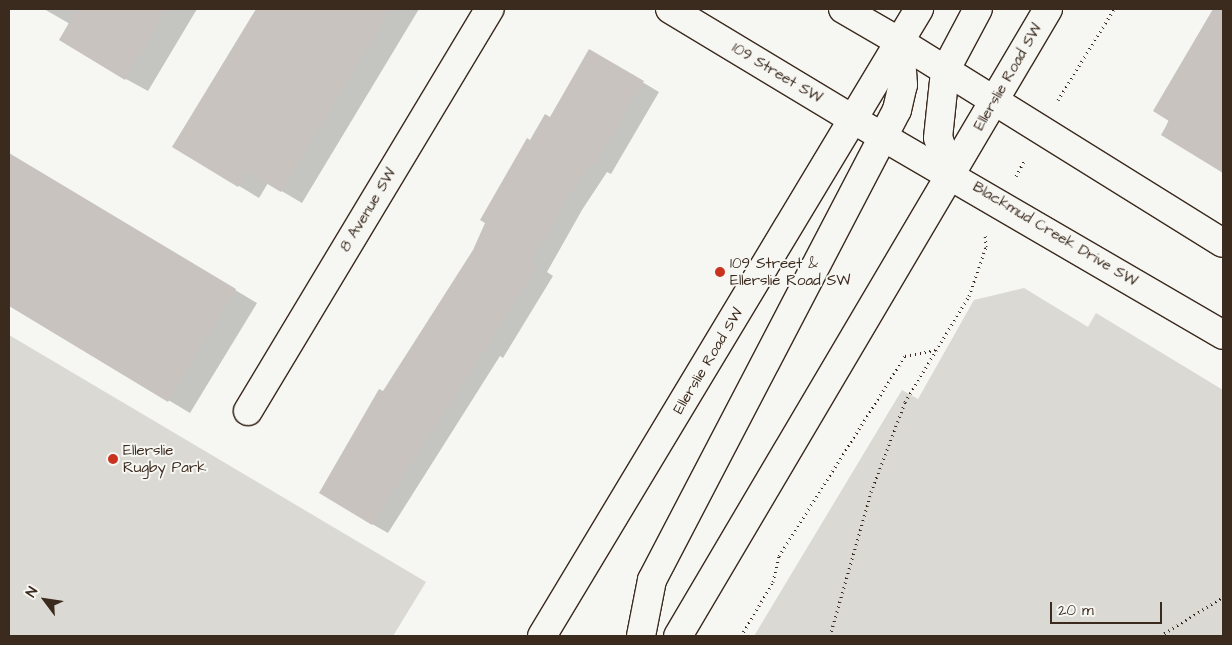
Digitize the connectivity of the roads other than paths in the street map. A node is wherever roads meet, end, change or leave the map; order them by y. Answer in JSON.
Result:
{"nodes":[{"id":1,"x":490,"y":9,"type":"edge"},
{"id":2,"x":670,"y":9,"type":"edge"},
{"id":3,"x":844,"y":9,"type":"edge"},
{"id":4,"x":919,"y":9,"type":"edge"},
{"id":5,"x":978,"y":9,"type":"edge"},
{"id":6,"x":1048,"y":9,"type":"edge"},
{"id":7,"x":900,"y":42,"type":"junction"},
{"id":8,"x":945,"y":70,"type":"junction"},
{"id":9,"x":993,"y":104,"type":"junction"},
{"id":10,"x":854,"y":120,"type":"junction"},
{"id":11,"x":885,"y":136,"type":"junction"},
{"id":12,"x":951,"y":173,"type":"junction"},
{"id":13,"x":1223,"y":243,"type":"edge"},
{"id":14,"x":1223,"y":335,"type":"edge"},
{"id":15,"x":248,"y":411,"type":"dead end"},
{"id":16,"x":542,"y":636,"type":"edge"},
{"id":17,"x":641,"y":636,"type":"edge"},
{"id":18,"x":678,"y":636,"type":"edge"}],
"edges":[{"from":1,"to":15,"type":"main road","name":"8 Avenue SW"},
{"from":2,"to":10,"type":"main road","name":"109 Street SW"},
{"from":3,"to":7,"type":"main road"},
{"from":4,"to":7,"type":"main road","name":"Ellerslie Road SW"},
{"from":5,"to":8,"type":"main road"},
{"from":6,"to":9,"type":"main road","name":"Ellerslie Road SW"},
{"from":7,"to":8,"type":"main road"},
{"from":7,"to":10,"type":"main road","name":"Ellerslie Road SW"},
{"from":7,"to":11,"type":"main road"},
{"from":8,"to":9,"type":"main road"},
{"from":8,"to":12,"type":"main road"},
{"from":9,"to":12,"type":"main road","name":"Ellerslie Road SW"},
{"from":9,"to":13,"type":"main road"},
{"from":10,"to":11,"type":"main road","name":"109 Street SW"},
{"from":10,"to":16,"type":"main road","name":"Ellerslie Road SW"},
{"from":11,"to":12,"type":"main road","name":"Blackmud Creek Drive SW"},
{"from":11,"to":17,"type":"main road"},
{"from":12,"to":14,"type":"main road","name":"Blackmud Creek Drive SW"},
{"from":12,"to":18,"type":"main road","name":"Ellerslie Road SW"}]}
